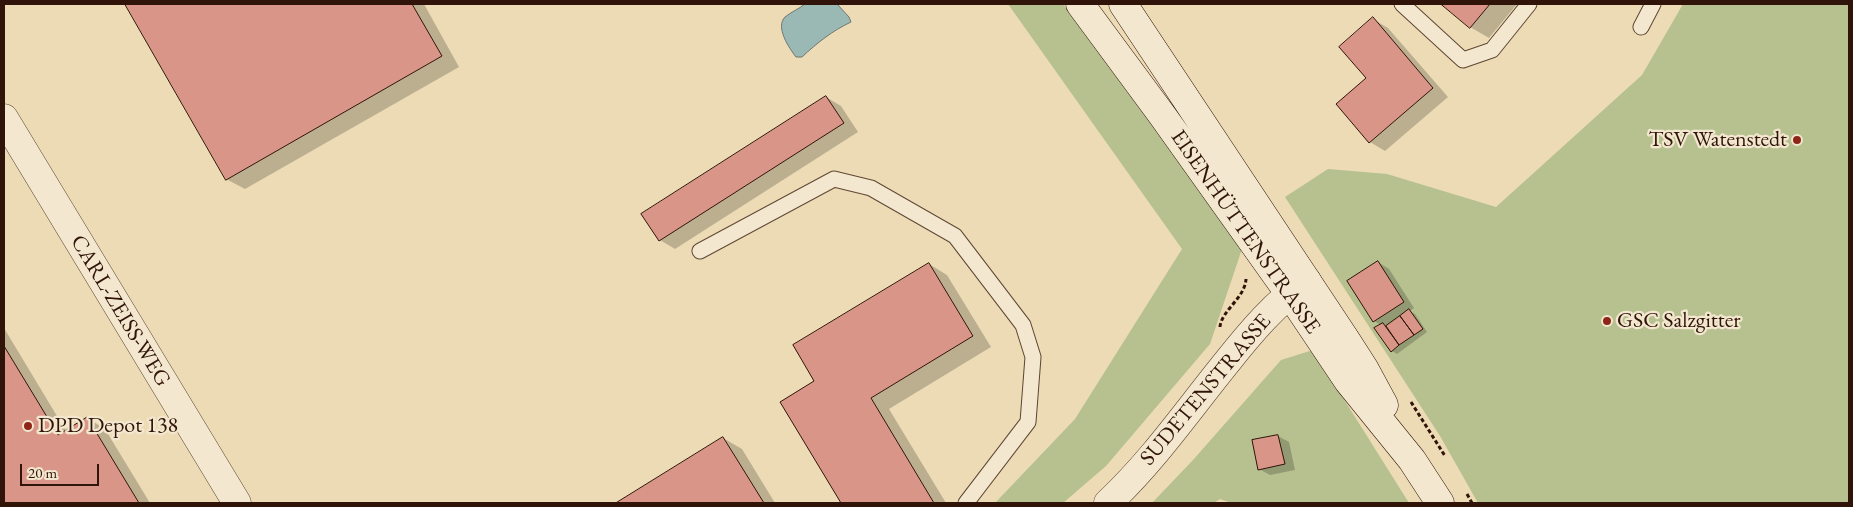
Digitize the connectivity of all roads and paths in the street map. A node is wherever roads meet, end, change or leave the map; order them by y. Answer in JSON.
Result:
{"nodes":[{"id":1,"x":1080,"y":4,"type":"edge"},
{"id":2,"x":1123,"y":4,"type":"edge"},
{"id":3,"x":1402,"y":4,"type":"edge"},
{"id":4,"x":1529,"y":4,"type":"edge"},
{"id":5,"x":1654,"y":4,"type":"edge"},
{"id":6,"x":1640,"y":27,"type":"dead end"},
{"id":7,"x":4,"y":118,"type":"edge"},
{"id":8,"x":1255,"y":246,"type":"junction"},
{"id":9,"x":700,"y":251,"type":"dead end"},
{"id":10,"x":1298,"y":287,"type":"junction"},
{"id":11,"x":1220,"y":330,"type":"dead end"},
{"id":12,"x":237,"y":503,"type":"edge"},
{"id":13,"x":966,"y":503,"type":"edge"},
{"id":14,"x":1108,"y":503,"type":"edge"},
{"id":15,"x":1440,"y":503,"type":"edge"}],
"edges":[{"from":1,"to":8,"type":"street","name":"EISENHÜTTENSTRASSE"},
{"from":2,"to":10,"type":"street","name":"EISENHÜTTENSTRASSE"},
{"from":3,"to":4,"type":"lane"},
{"from":5,"to":6,"type":"lane"},
{"from":7,"to":12,"type":"street","name":"CARL-ZEISS-WEG"},
{"from":8,"to":10,"type":"street","name":"EISENHÜTTENSTRASSE"},
{"from":8,"to":11,"type":"path"},
{"from":9,"to":13,"type":"lane"},
{"from":10,"to":14,"type":"street","name":"SUDETENSTRASSE"},
{"from":10,"to":15,"type":"street","name":"EISENHÜTTENSTRASSE"}]}
